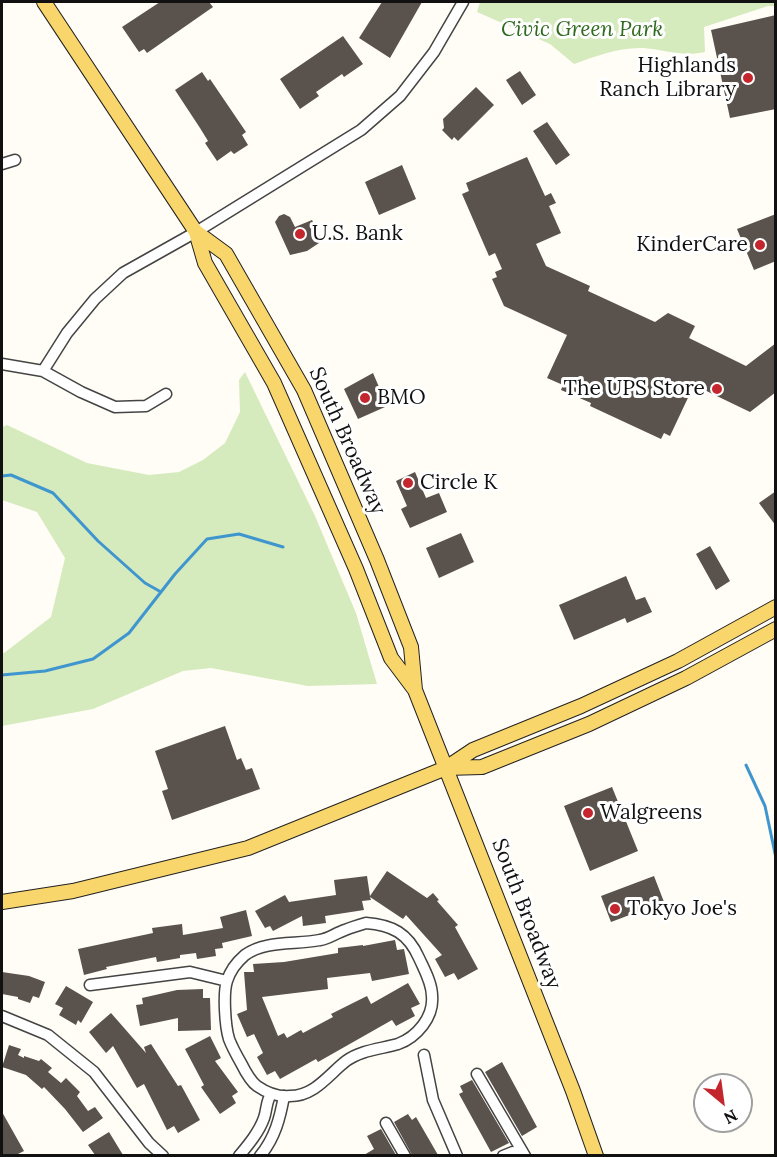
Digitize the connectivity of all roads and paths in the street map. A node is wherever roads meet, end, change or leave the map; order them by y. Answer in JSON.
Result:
{"nodes":[{"id":1,"x":44,"y":2,"type":"edge"},
{"id":2,"x":463,"y":2,"type":"edge"},
{"id":3,"x":15,"y":160,"type":"dead end"},
{"id":4,"x":2,"y":164,"type":"edge"},
{"id":5,"x":196,"y":232,"type":"junction"},
{"id":6,"x":2,"y":364,"type":"edge"},
{"id":7,"x":43,"y":371,"type":"junction"},
{"id":8,"x":166,"y":394,"type":"dead end"},
{"id":9,"x":776,"y":606,"type":"edge"},
{"id":10,"x":776,"y":629,"type":"edge"},
{"id":11,"x":415,"y":690,"type":"junction"},
{"id":12,"x":446,"y":768,"type":"junction"},
{"id":13,"x":2,"y":902,"type":"edge"},
{"id":14,"x":227,"y":981,"type":"junction"},
{"id":15,"x":90,"y":985,"type":"dead end"},
{"id":16,"x":2,"y":1016,"type":"edge"},
{"id":17,"x":423,"y":1055,"type":"dead end"},
{"id":18,"x":477,"y":1074,"type":"dead end"},
{"id":19,"x":271,"y":1094,"type":"junction"},
{"id":20,"x":284,"y":1096,"type":"junction"},
{"id":21,"x":386,"y":1123,"type":"dead end"},
{"id":22,"x":163,"y":1155,"type":"edge"},
{"id":23,"x":239,"y":1155,"type":"edge"},
{"id":24,"x":260,"y":1155,"type":"edge"},
{"id":25,"x":405,"y":1155,"type":"edge"},
{"id":26,"x":457,"y":1155,"type":"edge"},
{"id":27,"x":502,"y":1155,"type":"edge"},
{"id":28,"x":522,"y":1155,"type":"edge"},
{"id":29,"x":596,"y":1155,"type":"edge"}],
"edges":[{"from":1,"to":5,"type":"main road","name":"South Broadway"},
{"from":2,"to":5,"type":"street"},
{"from":3,"to":4,"type":"street"},
{"from":5,"to":7,"type":"street"},
{"from":5,"to":11,"type":"main road","name":"South Broadway"},
{"from":5,"to":11,"type":"main road","name":"South Broadway"},
{"from":6,"to":7,"type":"street"},
{"from":7,"to":8,"type":"street"},
{"from":9,"to":12,"type":"main road"},
{"from":10,"to":12,"type":"main road"},
{"from":11,"to":12,"type":"main road","name":"South Broadway"},
{"from":12,"to":13,"type":"main road"},
{"from":12,"to":29,"type":"main road","name":"South Broadway"},
{"from":14,"to":15,"type":"street"},
{"from":14,"to":19,"type":"street"},
{"from":14,"to":20,"type":"street"},
{"from":16,"to":22,"type":"street"},
{"from":17,"to":26,"type":"street"},
{"from":18,"to":28,"type":"street"},
{"from":19,"to":20,"type":"street"},
{"from":19,"to":23,"type":"street"},
{"from":20,"to":24,"type":"street"},
{"from":21,"to":25,"type":"street"},
{"from":27,"to":28,"type":"street"}]}
